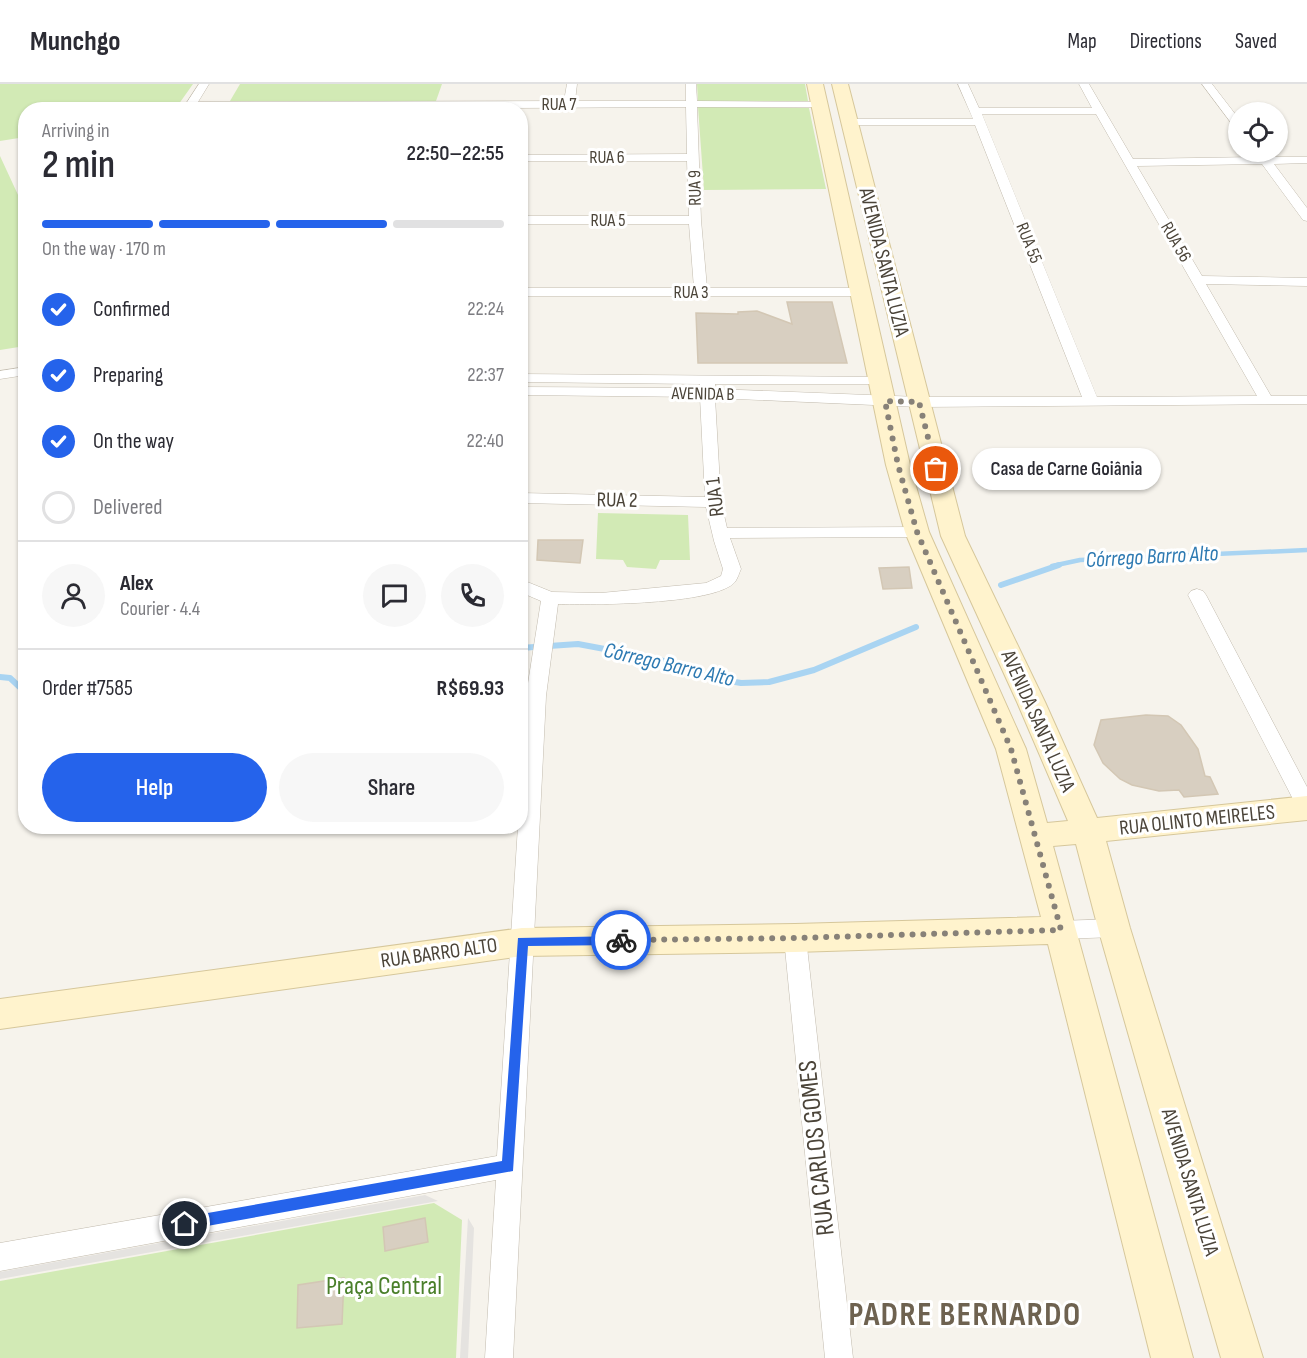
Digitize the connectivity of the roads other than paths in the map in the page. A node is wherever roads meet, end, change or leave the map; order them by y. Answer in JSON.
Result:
{"nodes":[{"id":1,"x":204,"y":84,"type":"edge"},
{"id":2,"x":572,"y":84,"type":"edge"},
{"id":3,"x":691,"y":84,"type":"edge"},
{"id":4,"x":840,"y":84,"type":"edge"},
{"id":5,"x":963,"y":84,"type":"edge"},
{"id":6,"x":1084,"y":84,"type":"edge"},
{"id":7,"x":1207,"y":84,"type":"edge"},
{"id":8,"x":818,"y":94,"type":"edge"},
{"id":9,"x":191,"y":102,"type":"edge"},
{"id":10,"x":568,"y":104,"type":"junction"},
{"id":11,"x":692,"y":104,"type":"junction"},
{"id":12,"x":528,"y":105,"type":"edge"},
{"id":13,"x":1100,"y":111,"type":"junction"},
{"id":14,"x":1228,"y":112,"type":"edge"},
{"id":15,"x":977,"y":116,"type":"junction"},
{"id":16,"x":849,"y":122,"type":"junction"},
{"id":17,"x":694,"y":157,"type":"junction"},
{"id":18,"x":1228,"y":157,"type":"edge"},
{"id":19,"x":528,"y":158,"type":"edge"},
{"id":20,"x":1288,"y":158,"type":"edge"},
{"id":21,"x":1307,"y":160,"type":"edge"},
{"id":22,"x":1267,"y":162,"type":"edge"},
{"id":23,"x":1130,"y":163,"type":"junction"},
{"id":24,"x":849,"y":175,"type":"junction"},
{"id":25,"x":1307,"y":217,"type":"edge"},
{"id":26,"x":528,"y":220,"type":"edge"},
{"id":27,"x":695,"y":220,"type":"junction"},
{"id":28,"x":1197,"y":280,"type":"junction"},
{"id":29,"x":1307,"y":282,"type":"edge"},
{"id":30,"x":528,"y":292,"type":"edge"},
{"id":31,"x":701,"y":292,"type":"junction"},
{"id":32,"x":861,"y":292,"type":"junction"},
{"id":33,"x":18,"y":372,"type":"edge"},
{"id":34,"x":0,"y":375,"type":"edge"},
{"id":35,"x":528,"y":378,"type":"edge"},
{"id":36,"x":707,"y":386,"type":"junction"},
{"id":37,"x":882,"y":391,"type":"junction"},
{"id":38,"x":528,"y":392,"type":"edge"},
{"id":39,"x":1307,"y":400,"type":"edge"},
{"id":40,"x":1267,"y":401,"type":"junction"},
{"id":41,"x":919,"y":402,"type":"junction"},
{"id":42,"x":1092,"y":402,"type":"junction"},
{"id":43,"x":528,"y":498,"type":"edge"},
{"id":44,"x":713,"y":502,"type":"junction"},
{"id":45,"x":917,"y":532,"type":"junction"},
{"id":46,"x":720,"y":533,"type":"junction"},
{"id":47,"x":528,"y":588,"type":"edge"},
{"id":48,"x":1197,"y":595,"type":"dead end"},
{"id":49,"x":550,"y":598,"type":"junction"},
{"id":50,"x":1307,"y":808,"type":"edge"},
{"id":51,"x":1088,"y":832,"type":"junction"},
{"id":52,"x":1036,"y":836,"type":"junction"},
{"id":53,"x":1114,"y":928,"type":"junction"},
{"id":54,"x":1061,"y":930,"type":"junction"},
{"id":55,"x":795,"y":938,"type":"junction"},
{"id":56,"x":522,"y":942,"type":"junction"},
{"id":57,"x":0,"y":1014,"type":"edge"},
{"id":58,"x":508,"y":1166,"type":"junction"},
{"id":59,"x":0,"y":1257,"type":"edge"},
{"id":60,"x":500,"y":1358,"type":"edge"},
{"id":61,"x":839,"y":1358,"type":"edge"},
{"id":62,"x":1172,"y":1358,"type":"edge"},
{"id":63,"x":1242,"y":1358,"type":"edge"}],
"edges":[{"from":1,"to":9,"type":"street"},
{"from":2,"to":10,"type":"street"},
{"from":3,"to":11,"type":"street","name":"RUA 9"},
{"from":4,"to":16,"type":"street","name":"AVENIDA SANTA LUZIA"},
{"from":5,"to":15,"type":"street","name":"RUA 55"},
{"from":6,"to":13,"type":"street","name":"RUA 56"},
{"from":7,"to":14,"type":"street"},
{"from":8,"to":11,"type":"street","name":"RUA 7"},
{"from":8,"to":24,"type":"street","name":"AVENIDA SANTA LUZIA"},
{"from":10,"to":11,"type":"street","name":"RUA 7"},
{"from":10,"to":12,"type":"street","name":"RUA 7"},
{"from":11,"to":17,"type":"street","name":"RUA 9"},
{"from":13,"to":15,"type":"street"},
{"from":13,"to":23,"type":"street","name":"RUA 56"},
{"from":15,"to":16,"type":"street"},
{"from":15,"to":42,"type":"street","name":"RUA 55"},
{"from":16,"to":24,"type":"street","name":"AVENIDA SANTA LUZIA"},
{"from":17,"to":19,"type":"street","name":"RUA 6"},
{"from":17,"to":27,"type":"street","name":"RUA 9"},
{"from":18,"to":23,"type":"street"},
{"from":20,"to":21,"type":"street"},
{"from":22,"to":25,"type":"street"},
{"from":23,"to":28,"type":"street","name":"RUA 56"},
{"from":24,"to":32,"type":"street","name":"AVENIDA SANTA LUZIA"},
{"from":24,"to":41,"type":"street","name":"AVENIDA SANTA LUZIA"},
{"from":26,"to":27,"type":"street","name":"RUA 5"},
{"from":27,"to":31,"type":"street","name":"RUA 9"},
{"from":28,"to":29,"type":"street"},
{"from":28,"to":40,"type":"street","name":"RUA 56"},
{"from":30,"to":31,"type":"street","name":"RUA 3"},
{"from":31,"to":32,"type":"street","name":"RUA 3"},
{"from":32,"to":37,"type":"street","name":"AVENIDA SANTA LUZIA"},
{"from":33,"to":34,"type":"street"},
{"from":35,"to":36,"type":"street","name":"AVENIDA B"},
{"from":36,"to":37,"type":"street","name":"AVENIDA B"},
{"from":36,"to":37,"type":"street","name":"AVENIDA B"},
{"from":36,"to":38,"type":"street","name":"AVENIDA B"},
{"from":36,"to":44,"type":"street","name":"RUA 1"},
{"from":37,"to":41,"type":"street"},
{"from":37,"to":45,"type":"street","name":"AVENIDA SANTA LUZIA"},
{"from":39,"to":40,"type":"street"},
{"from":40,"to":42,"type":"street"},
{"from":41,"to":42,"type":"street"},
{"from":41,"to":51,"type":"street","name":"AVENIDA SANTA LUZIA"},
{"from":43,"to":44,"type":"street","name":"RUA 2"},
{"from":44,"to":46,"type":"street","name":"RUA 1"},
{"from":45,"to":46,"type":"street"},
{"from":45,"to":52,"type":"street","name":"AVENIDA SANTA LUZIA"},
{"from":46,"to":49,"type":"street","name":"RUA 1"},
{"from":47,"to":49,"type":"street"},
{"from":48,"to":50,"type":"street"},
{"from":49,"to":56,"type":"street"},
{"from":50,"to":51,"type":"street","name":"RUA OLINTO MEIRELES"},
{"from":51,"to":52,"type":"street","name":"RUA OLINTO MEIRELES"},
{"from":51,"to":53,"type":"street","name":"AVENIDA SANTA LUZIA"},
{"from":52,"to":54,"type":"street","name":"AVENIDA SANTA LUZIA"},
{"from":53,"to":54,"type":"street"},
{"from":53,"to":63,"type":"street","name":"AVENIDA SANTA LUZIA"},
{"from":54,"to":55,"type":"street","name":"RUA BARRO ALTO"},
{"from":54,"to":62,"type":"street","name":"AVENIDA SANTA LUZIA"},
{"from":55,"to":56,"type":"street","name":"RUA BARRO ALTO"},
{"from":55,"to":61,"type":"street","name":"RUA CARLOS GOMES"},
{"from":56,"to":57,"type":"street","name":"RUA BARRO ALTO"},
{"from":56,"to":58,"type":"street"},
{"from":58,"to":59,"type":"street"},
{"from":58,"to":60,"type":"street"}]}
